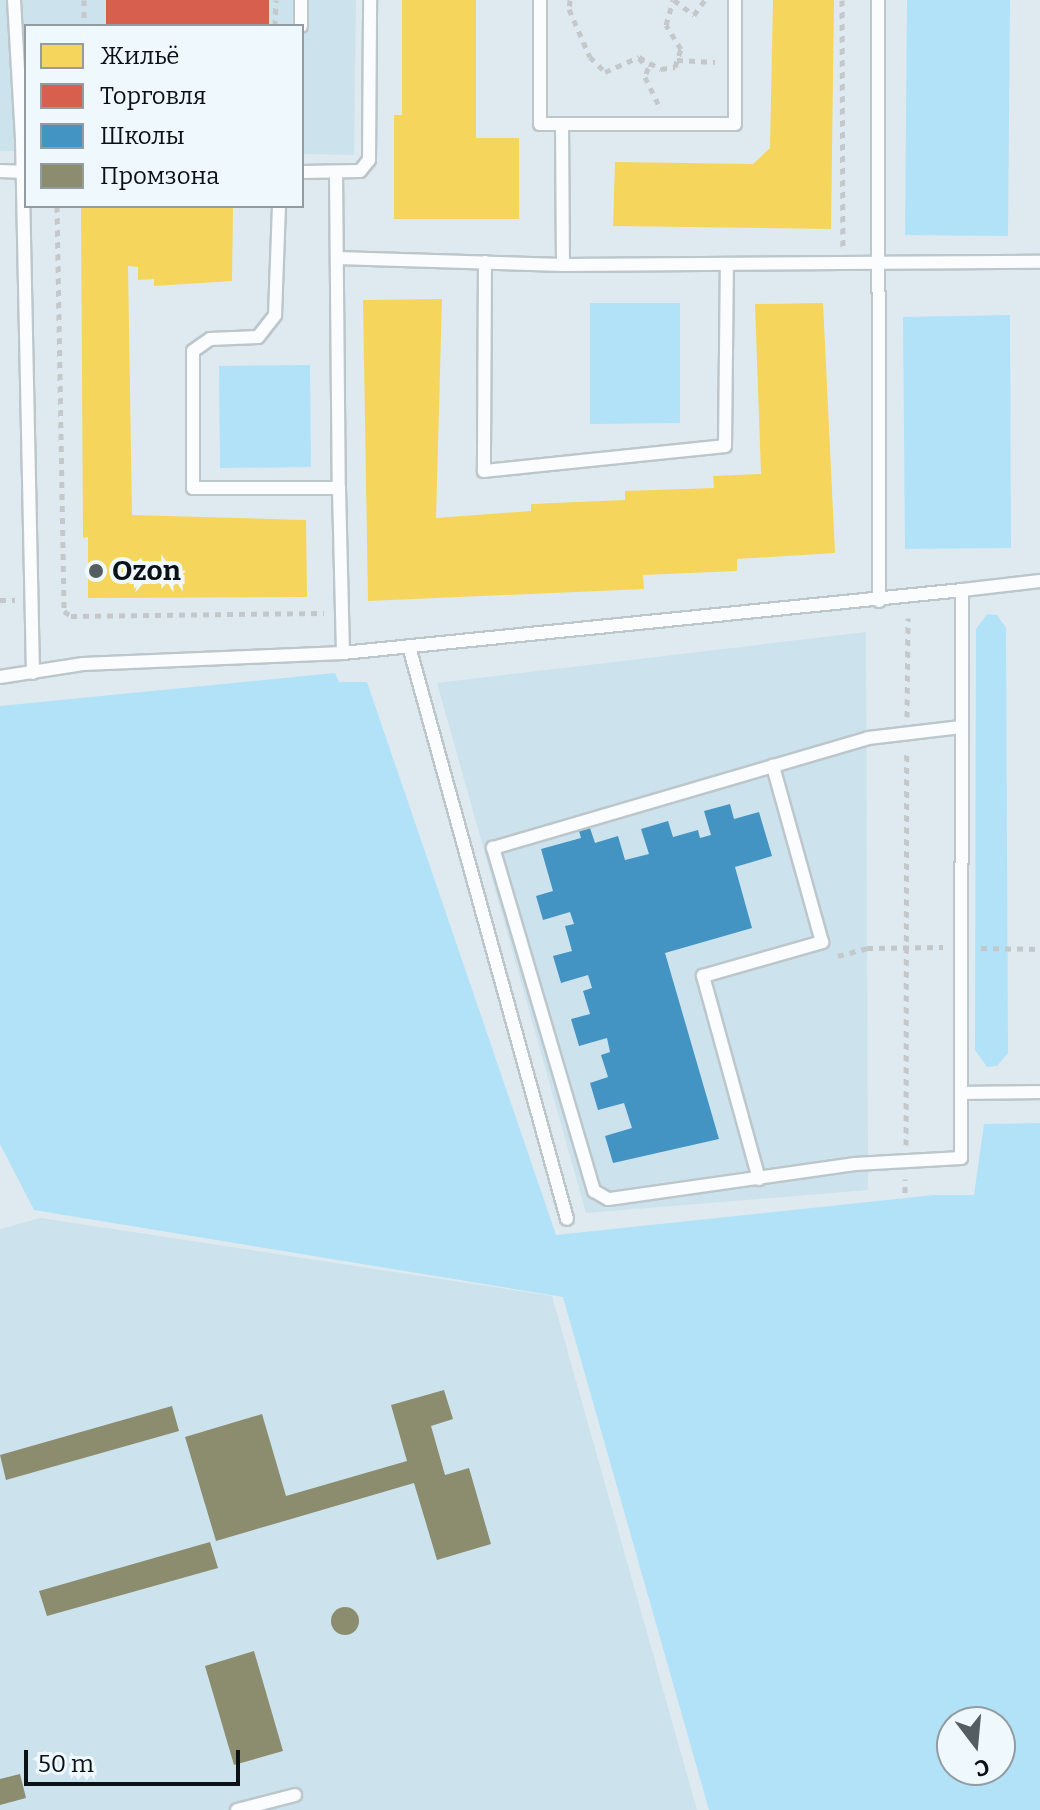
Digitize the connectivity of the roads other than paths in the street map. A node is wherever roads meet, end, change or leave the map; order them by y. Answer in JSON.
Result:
{"nodes":[{"id":1,"x":14,"y":0,"type":"edge"},
{"id":2,"x":301,"y":0,"type":"edge"},
{"id":3,"x":370,"y":0,"type":"edge"},
{"id":4,"x":540,"y":0,"type":"edge"},
{"id":5,"x":735,"y":0,"type":"edge"},
{"id":6,"x":878,"y":0,"type":"edge"},
{"id":7,"x":301,"y":24,"type":"edge"},
{"id":8,"x":562,"y":124,"type":"junction"},
{"id":9,"x":0,"y":171,"type":"edge"},
{"id":10,"x":24,"y":172,"type":"edge"},
{"id":11,"x":304,"y":172,"type":"edge"},
{"id":12,"x":336,"y":172,"type":"junction"},
{"id":13,"x":25,"y":208,"type":"edge"},
{"id":14,"x":279,"y":208,"type":"edge"},
{"id":15,"x":337,"y":258,"type":"junction"},
{"id":16,"x":485,"y":262,"type":"junction"},
{"id":17,"x":1040,"y":262,"type":"edge"},
{"id":18,"x":878,"y":263,"type":"junction"},
{"id":19,"x":563,"y":265,"type":"junction"},
{"id":20,"x":727,"y":265,"type":"junction"},
{"id":21,"x":339,"y":488,"type":"junction"},
{"id":22,"x":1040,"y":581,"type":"edge"},
{"id":23,"x":962,"y":590,"type":"junction"},
{"id":24,"x":879,"y":601,"type":"junction"},
{"id":25,"x":410,"y":650,"type":"junction"},
{"id":26,"x":343,"y":653,"type":"junction"},
{"id":27,"x":33,"y":673,"type":"junction"},
{"id":28,"x":0,"y":677,"type":"edge"},
{"id":29,"x":961,"y":727,"type":"junction"},
{"id":30,"x":773,"y":766,"type":"junction"},
{"id":31,"x":1040,"y":1092,"type":"edge"},
{"id":32,"x":962,"y":1093,"type":"junction"},
{"id":33,"x":759,"y":1179,"type":"junction"},
{"id":34,"x":567,"y":1219,"type":"dead end"},
{"id":35,"x":295,"y":1795,"type":"dead end"},
{"id":36,"x":237,"y":1810,"type":"edge"}],
"edges":[{"from":1,"to":10,"type":"lane"},
{"from":2,"to":7,"type":"lane"},
{"from":3,"to":12,"type":"lane"},
{"from":4,"to":8,"type":"lane"},
{"from":5,"to":8,"type":"lane"},
{"from":6,"to":18,"type":"lane"},
{"from":8,"to":19,"type":"lane"},
{"from":9,"to":10,"type":"lane"},
{"from":11,"to":12,"type":"lane"},
{"from":12,"to":15,"type":"lane"},
{"from":13,"to":27,"type":"lane"},
{"from":14,"to":21,"type":"lane"},
{"from":15,"to":16,"type":"lane"},
{"from":15,"to":21,"type":"lane"},
{"from":16,"to":19,"type":"lane"},
{"from":16,"to":20,"type":"lane"},
{"from":17,"to":18,"type":"lane"},
{"from":18,"to":20,"type":"lane"},
{"from":18,"to":24,"type":"lane"},
{"from":19,"to":20,"type":"lane"},
{"from":21,"to":26,"type":"lane"},
{"from":22,"to":23,"type":"lane"},
{"from":23,"to":24,"type":"lane"},
{"from":23,"to":29,"type":"lane"},
{"from":24,"to":25,"type":"lane"},
{"from":25,"to":26,"type":"lane"},
{"from":25,"to":34,"type":"lane"},
{"from":26,"to":27,"type":"lane"},
{"from":27,"to":28,"type":"lane"},
{"from":29,"to":30,"type":"lane"},
{"from":29,"to":32,"type":"lane"},
{"from":30,"to":33,"type":"lane"},
{"from":30,"to":33,"type":"lane"},
{"from":31,"to":32,"type":"lane"},
{"from":32,"to":33,"type":"lane"},
{"from":35,"to":36,"type":"lane"}]}
